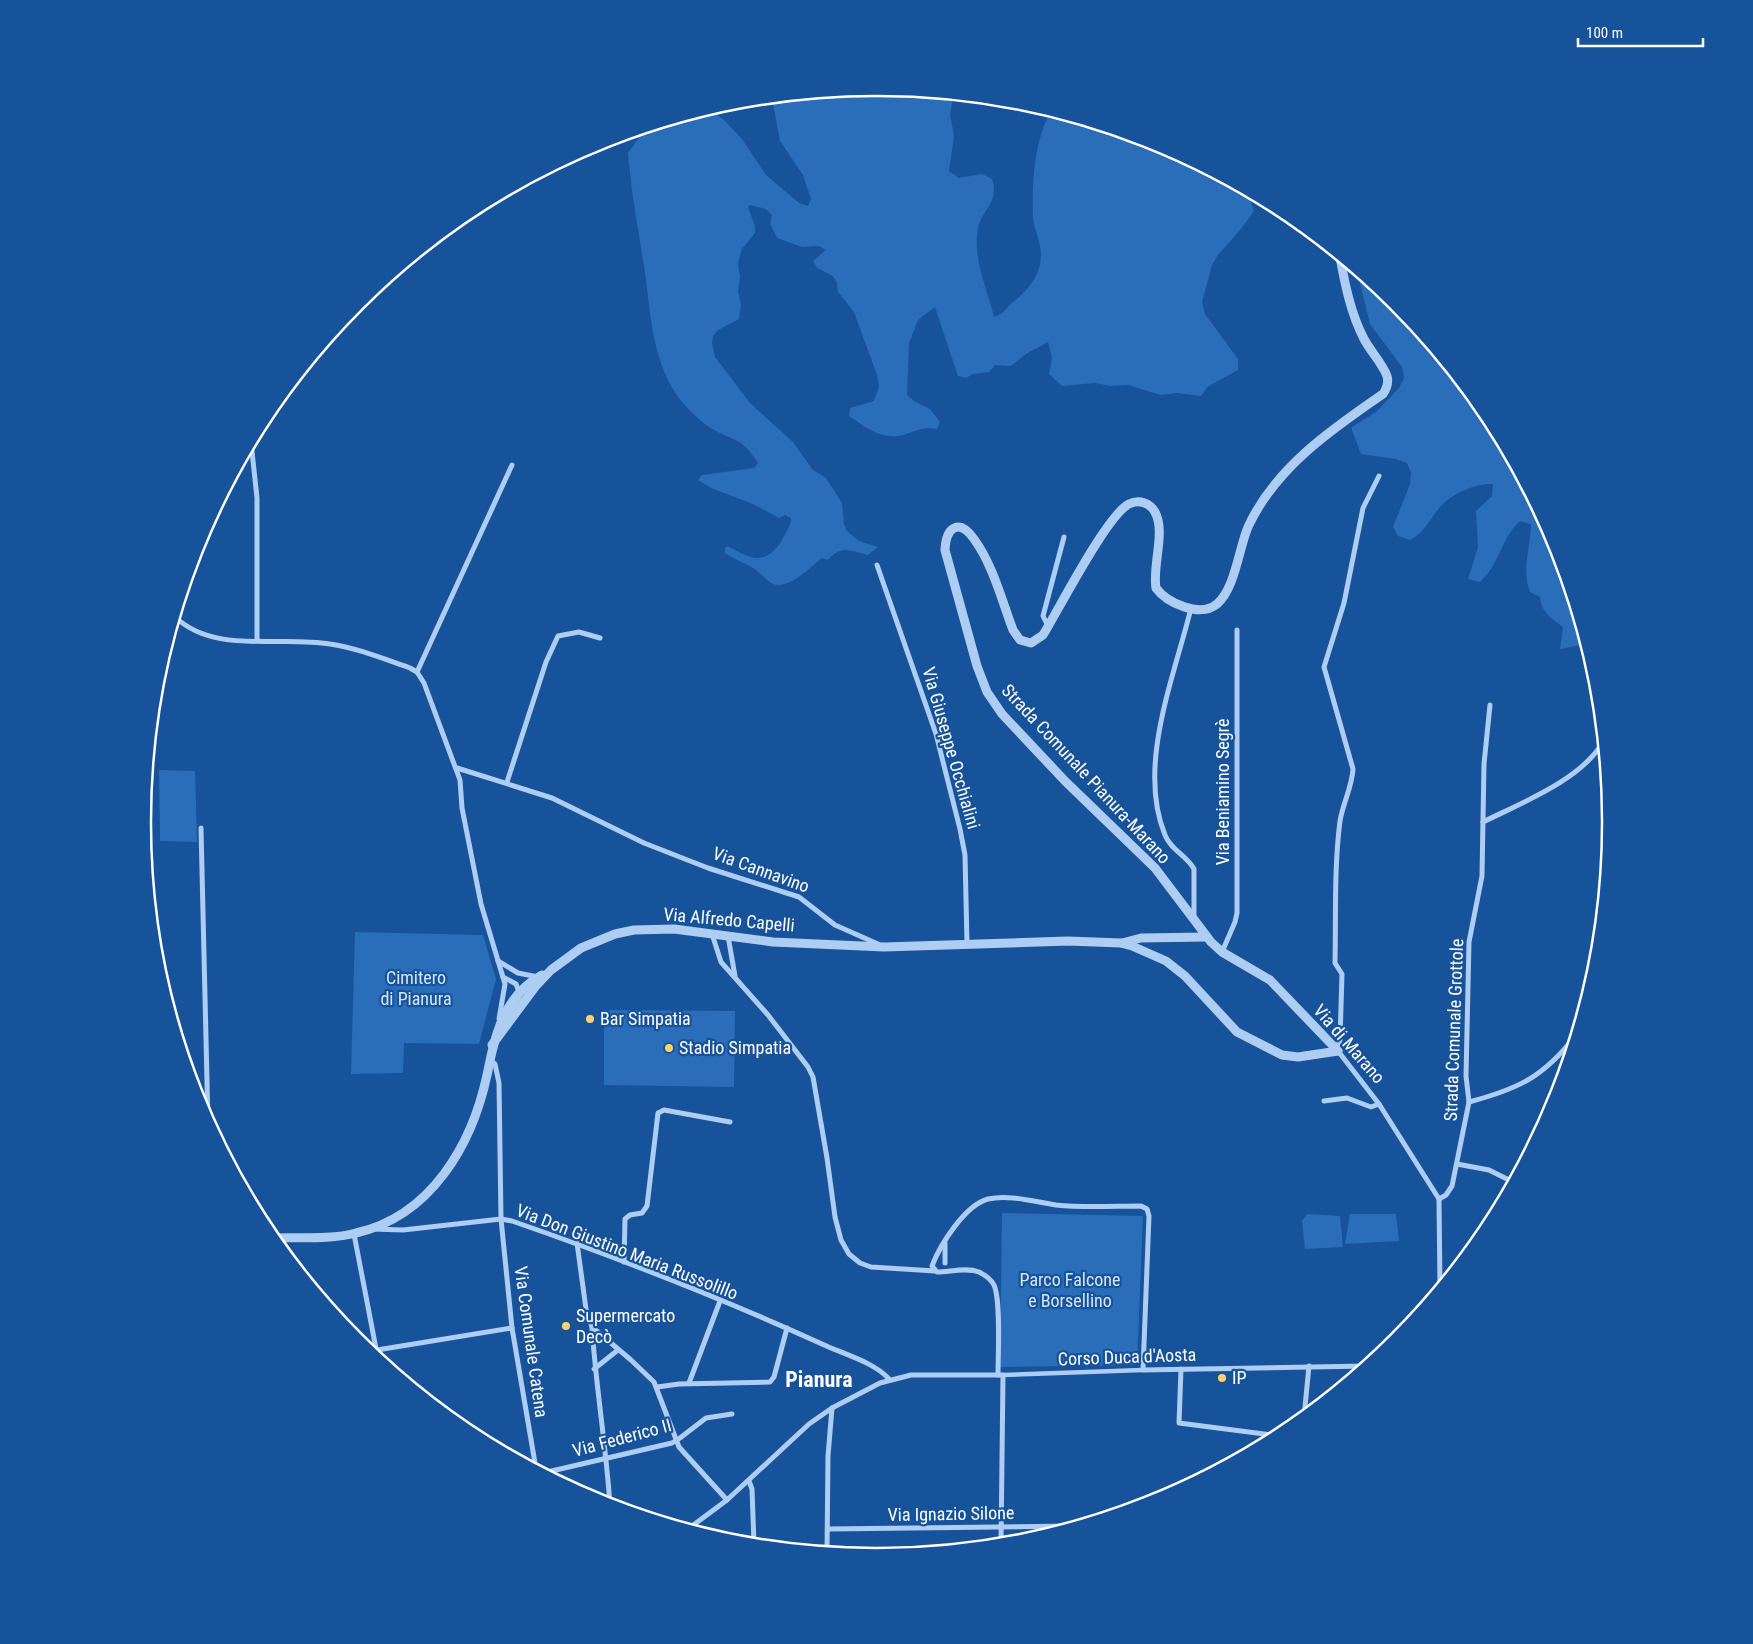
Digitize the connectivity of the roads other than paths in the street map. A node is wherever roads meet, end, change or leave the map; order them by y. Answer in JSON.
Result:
{"nodes":[{"id":1,"x":1342,"y":265,"type":"edge"},
{"id":2,"x":251,"y":454,"type":"edge"},
{"id":3,"x":512,"y":465,"type":"dead end"},
{"id":4,"x":1380,"y":476,"type":"dead end"},
{"id":5,"x":1064,"y":537,"type":"dead end"},
{"id":6,"x":877,"y":565,"type":"dead end"},
{"id":7,"x":1190,"y":612,"type":"dead end"},
{"id":8,"x":179,"y":621,"type":"edge"},
{"id":9,"x":1048,"y":626,"type":"junction"},
{"id":10,"x":1236,"y":630,"type":"dead end"},
{"id":11,"x":600,"y":638,"type":"dead end"},
{"id":12,"x":257,"y":640,"type":"junction"},
{"id":13,"x":417,"y":672,"type":"junction"},
{"id":14,"x":1490,"y":705,"type":"dead end"},
{"id":15,"x":1598,"y":747,"type":"edge"},
{"id":16,"x":457,"y":768,"type":"junction"},
{"id":17,"x":506,"y":782,"type":"junction"},
{"id":18,"x":1483,"y":822,"type":"junction"},
{"id":19,"x":201,"y":828,"type":"dead end"},
{"id":20,"x":1194,"y":922,"type":"junction"},
{"id":21,"x":712,"y":933,"type":"junction"},
{"id":22,"x":728,"y":936,"type":"junction"},
{"id":23,"x":1206,"y":937,"type":"junction"},
{"id":24,"x":967,"y":944,"type":"junction"},
{"id":25,"x":1121,"y":944,"type":"junction"},
{"id":26,"x":884,"y":947,"type":"junction"},
{"id":27,"x":1222,"y":952,"type":"junction"},
{"id":28,"x":498,"y":960,"type":"junction"},
{"id":29,"x":503,"y":976,"type":"junction"},
{"id":30,"x":736,"y":978,"type":"junction"},
{"id":31,"x":540,"y":979,"type":"junction"},
{"id":32,"x":505,"y":987,"type":"junction"},
{"id":33,"x":520,"y":994,"type":"junction"},
{"id":34,"x":502,"y":1025,"type":"junction"},
{"id":35,"x":1337,"y":1050,"type":"junction"},
{"id":36,"x":1565,"y":1053,"type":"edge"},
{"id":37,"x":490,"y":1060,"type":"junction"},
{"id":38,"x":1324,"y":1100,"type":"dead end"},
{"id":39,"x":1469,"y":1102,"type":"junction"},
{"id":40,"x":208,"y":1103,"type":"edge"},
{"id":41,"x":1379,"y":1104,"type":"junction"},
{"id":42,"x":730,"y":1122,"type":"dead end"},
{"id":43,"x":1457,"y":1164,"type":"junction"},
{"id":44,"x":1508,"y":1179,"type":"edge"},
{"id":45,"x":1439,"y":1199,"type":"junction"},
{"id":46,"x":392,"y":1219,"type":"junction"},
{"id":47,"x":501,"y":1219,"type":"junction"},
{"id":48,"x":370,"y":1229,"type":"junction"},
{"id":49,"x":403,"y":1230,"type":"junction"},
{"id":50,"x":354,"y":1234,"type":"junction"},
{"id":51,"x":282,"y":1238,"type":"edge"},
{"id":52,"x":946,"y":1238,"type":"junction"},
{"id":53,"x":577,"y":1243,"type":"junction"},
{"id":54,"x":624,"y":1262,"type":"junction"},
{"id":55,"x":933,"y":1262,"type":"junction"},
{"id":56,"x":944,"y":1262,"type":"junction"},
{"id":57,"x":927,"y":1270,"type":"junction"},
{"id":58,"x":944,"y":1270,"type":"junction"},
{"id":59,"x":935,"y":1271,"type":"junction"},
{"id":60,"x":1440,"y":1279,"type":"edge"},
{"id":61,"x":720,"y":1301,"type":"junction"},
{"id":62,"x":592,"y":1327,"type":"junction"},
{"id":63,"x":512,"y":1328,"type":"junction"},
{"id":64,"x":787,"y":1328,"type":"junction"},
{"id":65,"x":377,"y":1348,"type":"edge"},
{"id":66,"x":379,"y":1350,"type":"edge"},
{"id":67,"x":618,"y":1350,"type":"junction"},
{"id":68,"x":1309,"y":1366,"type":"junction"},
{"id":69,"x":1357,"y":1366,"type":"edge"},
{"id":70,"x":594,"y":1369,"type":"junction"},
{"id":71,"x":1181,"y":1369,"type":"junction"},
{"id":72,"x":1143,"y":1370,"type":"junction"},
{"id":73,"x":1000,"y":1375,"type":"junction"},
{"id":74,"x":889,"y":1379,"type":"junction"},
{"id":75,"x":689,"y":1384,"type":"junction"},
{"id":76,"x":657,"y":1387,"type":"junction"},
{"id":77,"x":1305,"y":1407,"type":"edge"},
{"id":78,"x":832,"y":1408,"type":"junction"},
{"id":79,"x":732,"y":1414,"type":"dead end"},
{"id":80,"x":1265,"y":1434,"type":"edge"},
{"id":81,"x":677,"y":1440,"type":"junction"},
{"id":82,"x":607,"y":1458,"type":"junction"},
{"id":83,"x":534,"y":1461,"type":"edge"},
{"id":84,"x":552,"y":1471,"type":"edge"},
{"id":85,"x":749,"y":1480,"type":"junction"},
{"id":86,"x":609,"y":1497,"type":"edge"},
{"id":87,"x":727,"y":1500,"type":"junction"},
{"id":88,"x":694,"y":1524,"type":"edge"},
{"id":89,"x":1050,"y":1526,"type":"edge"},
{"id":90,"x":1002,"y":1527,"type":"junction"},
{"id":91,"x":828,"y":1529,"type":"junction"},
{"id":92,"x":754,"y":1537,"type":"edge"},
{"id":93,"x":1001,"y":1537,"type":"edge"},
{"id":94,"x":827,"y":1546,"type":"edge"}],
"edges":[{"from":1,"to":9,"type":"street","name":"Strada Comunale Pianura-Marano"},
{"from":2,"to":12,"type":"street"},
{"from":3,"to":13,"type":"street"},
{"from":4,"to":35,"type":"street"},
{"from":5,"to":9,"type":"street"},
{"from":6,"to":24,"type":"street","name":"Via Giuseppe Occhialini"},
{"from":7,"to":20,"type":"street"},
{"from":8,"to":12,"type":"street"},
{"from":9,"to":20,"type":"street","name":"Strada Comunale Pianura-Marano"},
{"from":10,"to":27,"type":"street","name":"Via Beniamino Segrè"},
{"from":11,"to":17,"type":"street"},
{"from":12,"to":13,"type":"street"},
{"from":13,"to":16,"type":"street"},
{"from":14,"to":18,"type":"street","name":"Strada Comunale Grottole"},
{"from":15,"to":18,"type":"street"},
{"from":16,"to":17,"type":"street","name":"Via Cannavino"},
{"from":16,"to":28,"type":"street"},
{"from":17,"to":26,"type":"street","name":"Via Cannavino"},
{"from":18,"to":39,"type":"street","name":"Strada Comunale Grottole"},
{"from":19,"to":40,"type":"street"},
{"from":20,"to":23,"type":"street","name":"Strada Comunale Pianura-Marano"},
{"from":21,"to":22,"type":"street","name":"Via Alfredo Capelli"},
{"from":21,"to":30,"type":"street"},
{"from":21,"to":31,"type":"street","name":"Via Alfredo Capelli"},
{"from":22,"to":26,"type":"street","name":"Via Alfredo Capelli"},
{"from":22,"to":30,"type":"street"},
{"from":23,"to":25,"type":"street","name":"Via Cannavino"},
{"from":23,"to":27,"type":"street","name":"Via di Marano"},
{"from":24,"to":25,"type":"street","name":"Via Cannavino"},
{"from":24,"to":26,"type":"street","name":"Via Cannavino"},
{"from":25,"to":35,"type":"street","name":"Via Cannavino"},
{"from":27,"to":35,"type":"street","name":"Via di Marano"},
{"from":28,"to":29,"type":"street"},
{"from":28,"to":31,"type":"street"},
{"from":29,"to":32,"type":"street"},
{"from":29,"to":33,"type":"street"},
{"from":30,"to":57,"type":"street"},
{"from":31,"to":33,"type":"street","name":"Via Alfredo Capelli"},
{"from":31,"to":34,"type":"street","name":"Via Alfredo Capelli"},
{"from":32,"to":33,"type":"street"},
{"from":32,"to":34,"type":"street"},
{"from":33,"to":34,"type":"street","name":"Via Alfredo Capelli"},
{"from":34,"to":37,"type":"street","name":"Via Alfredo Capelli"},
{"from":35,"to":41,"type":"street","name":"Via di Marano"},
{"from":36,"to":39,"type":"street"},
{"from":37,"to":46,"type":"street","name":"Via Alfredo Capelli"},
{"from":37,"to":47,"type":"street","name":"Via Don Giustino Maria Russolillo"},
{"from":38,"to":41,"type":"street"},
{"from":39,"to":43,"type":"street","name":"Strada Comunale Grottole"},
{"from":41,"to":45,"type":"street","name":"Via di Marano"},
{"from":42,"to":54,"type":"street"},
{"from":43,"to":44,"type":"street"},
{"from":43,"to":45,"type":"street","name":"Strada Comunale Grottole"},
{"from":45,"to":60,"type":"street"},
{"from":46,"to":48,"type":"street","name":"Via Alfredo Capelli"},
{"from":46,"to":49,"type":"street"},
{"from":47,"to":49,"type":"street"},
{"from":47,"to":53,"type":"street","name":"Via Don Giustino Maria Russolillo"},
{"from":47,"to":63,"type":"street","name":"Via Comunale Catena"},
{"from":48,"to":49,"type":"street"},
{"from":48,"to":50,"type":"street","name":"Via Alfredo Capelli"},
{"from":50,"to":51,"type":"street","name":"Via Alfredo Capelli"},
{"from":50,"to":65,"type":"street"},
{"from":52,"to":55,"type":"street"},
{"from":52,"to":56,"type":"street"},
{"from":52,"to":72,"type":"street"},
{"from":53,"to":54,"type":"street","name":"Via Don Giustino Maria Russolillo"},
{"from":53,"to":62,"type":"street"},
{"from":54,"to":61,"type":"street","name":"Via Don Giustino Maria Russolillo"},
{"from":55,"to":56,"type":"street"},
{"from":55,"to":57,"type":"street"},
{"from":55,"to":59,"type":"street"},
{"from":56,"to":58,"type":"street"},
{"from":57,"to":59,"type":"street"},
{"from":58,"to":59,"type":"street"},
{"from":58,"to":73,"type":"street"},
{"from":61,"to":64,"type":"street","name":"Via Don Giustino Maria Russolillo"},
{"from":61,"to":75,"type":"street"},
{"from":62,"to":67,"type":"street"},
{"from":62,"to":70,"type":"street"},
{"from":63,"to":66,"type":"street"},
{"from":63,"to":83,"type":"street","name":"Via Comunale Catena"},
{"from":64,"to":74,"type":"street","name":"Via Don Giustino Maria Russolillo"},
{"from":64,"to":75,"type":"street"},
{"from":67,"to":70,"type":"street"},
{"from":67,"to":76,"type":"street"},
{"from":68,"to":69,"type":"street","name":"Corso Duca d'Aosta"},
{"from":68,"to":71,"type":"street","name":"Corso Duca d'Aosta"},
{"from":68,"to":77,"type":"street"},
{"from":70,"to":82,"type":"street"},
{"from":71,"to":72,"type":"street","name":"Corso Duca d'Aosta"},
{"from":71,"to":80,"type":"street"},
{"from":72,"to":73,"type":"street","name":"Corso Duca d'Aosta"},
{"from":73,"to":74,"type":"street","name":"Corso Duca d'Aosta"},
{"from":73,"to":90,"type":"street"},
{"from":74,"to":78,"type":"street","name":"Corso Duca d'Aosta"},
{"from":75,"to":76,"type":"street"},
{"from":76,"to":81,"type":"street"},
{"from":78,"to":85,"type":"street","name":"Corso Duca d'Aosta"},
{"from":78,"to":91,"type":"street"},
{"from":79,"to":81,"type":"street","name":"Via Federico II"},
{"from":81,"to":82,"type":"street","name":"Via Federico II"},
{"from":81,"to":87,"type":"street"},
{"from":82,"to":84,"type":"street","name":"Via Federico II"},
{"from":82,"to":86,"type":"street"},
{"from":85,"to":87,"type":"street","name":"Corso Duca d'Aosta"},
{"from":85,"to":92,"type":"street"},
{"from":87,"to":88,"type":"street","name":"Corso Duca d'Aosta"},
{"from":89,"to":90,"type":"street","name":"Via Ignazio Silone"},
{"from":90,"to":91,"type":"street","name":"Via Ignazio Silone"},
{"from":90,"to":93,"type":"street"},
{"from":91,"to":94,"type":"street"}]}
